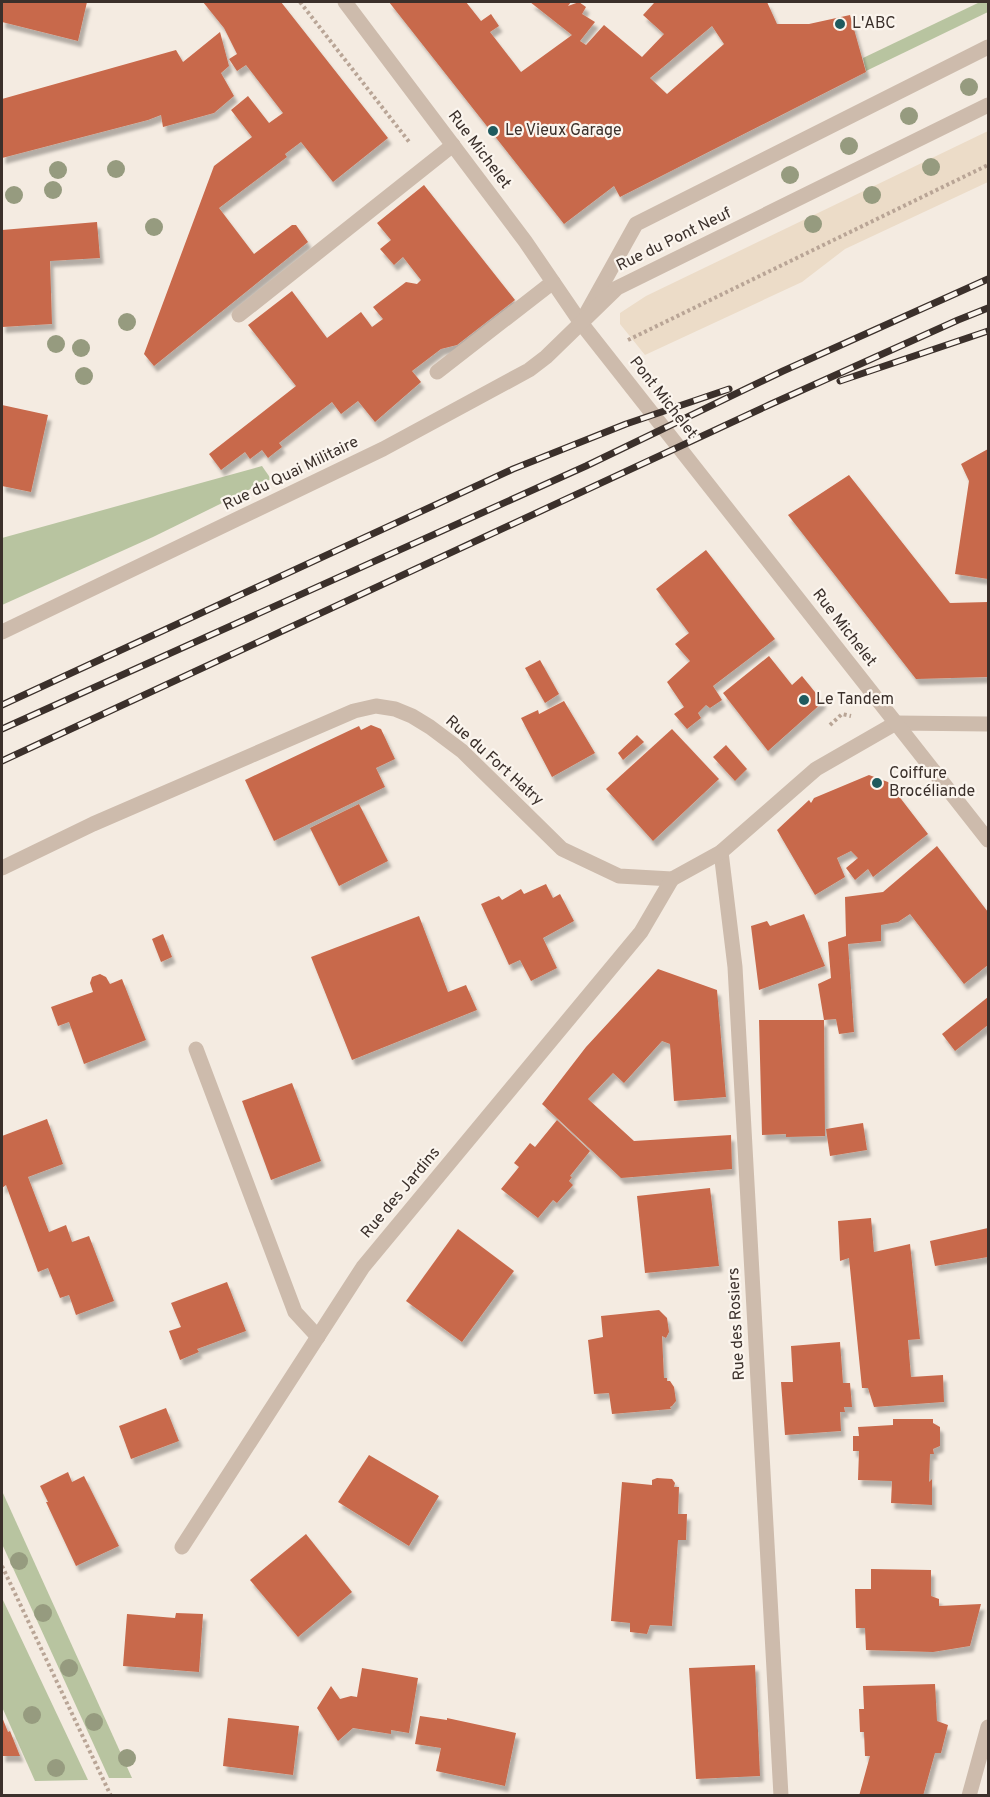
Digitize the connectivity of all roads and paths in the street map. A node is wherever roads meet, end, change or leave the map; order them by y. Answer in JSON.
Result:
{"nodes":[{"id":1,"x":345,"y":2,"type":"edge"},
{"id":2,"x":988,"y":47,"type":"edge"},
{"id":3,"x":988,"y":105,"type":"edge"},
{"id":4,"x":453,"y":145,"type":"junction"},
{"id":5,"x":988,"y":165,"type":"edge"},
{"id":6,"x":554,"y":282,"type":"junction"},
{"id":7,"x":239,"y":315,"type":"dead end"},
{"id":8,"x":581,"y":323,"type":"junction"},
{"id":9,"x":603,"y":352,"type":"junction"},
{"id":10,"x":437,"y":372,"type":"dead end"},
{"id":11,"x":716,"y":495,"type":"joint"},
{"id":12,"x":2,"y":632,"type":"edge"},
{"id":13,"x":896,"y":723,"type":"junction"},
{"id":14,"x":988,"y":724,"type":"edge"},
{"id":15,"x":988,"y":840,"type":"edge"},
{"id":16,"x":721,"y":852,"type":"junction"},
{"id":17,"x":2,"y":868,"type":"edge"},
{"id":18,"x":672,"y":879,"type":"junction"},
{"id":19,"x":196,"y":1049,"type":"dead end"},
{"id":20,"x":318,"y":1337,"type":"junction"},
{"id":21,"x":182,"y":1547,"type":"dead end"},
{"id":22,"x":2,"y":1566,"type":"edge"},
{"id":23,"x":988,"y":1726,"type":"edge"},
{"id":24,"x":111,"y":1796,"type":"edge"},
{"id":25,"x":781,"y":1796,"type":"edge"},
{"id":26,"x":969,"y":1796,"type":"edge"}],
"edges":[{"from":1,"to":4,"type":"street","name":"Rue Michelet"},
{"from":2,"to":8,"type":"street","name":"Rue du Pont Neuf"},
{"from":3,"to":8,"type":"street","name":"Rue du Pont Neuf"},
{"from":4,"to":6,"type":"street","name":"Rue Michelet"},
{"from":4,"to":7,"type":"street"},
{"from":5,"to":9,"type":"path"},
{"from":6,"to":8,"type":"street","name":"Rue Michelet"},
{"from":6,"to":10,"type":"street"},
{"from":8,"to":9,"type":"street","name":"Pont Michelet"},
{"from":8,"to":12,"type":"street","name":"Rue du Quai Militaire"},
{"from":9,"to":11,"type":"street","name":"Pont Michelet"},
{"from":11,"to":13,"type":"street","name":"Rue Michelet"},
{"from":13,"to":14,"type":"street"},
{"from":13,"to":15,"type":"street","name":"Rue Michelet"},
{"from":13,"to":16,"type":"street"},
{"from":16,"to":18,"type":"street"},
{"from":16,"to":25,"type":"street","name":"Rue des Rosiers"},
{"from":17,"to":18,"type":"street","name":"Rue du Fort Hatry"},
{"from":18,"to":20,"type":"street","name":"Rue des Jardins"},
{"from":19,"to":20,"type":"street"},
{"from":20,"to":21,"type":"street","name":"Rue des Jardins"},
{"from":22,"to":24,"type":"path"},
{"from":23,"to":26,"type":"street"}]}
